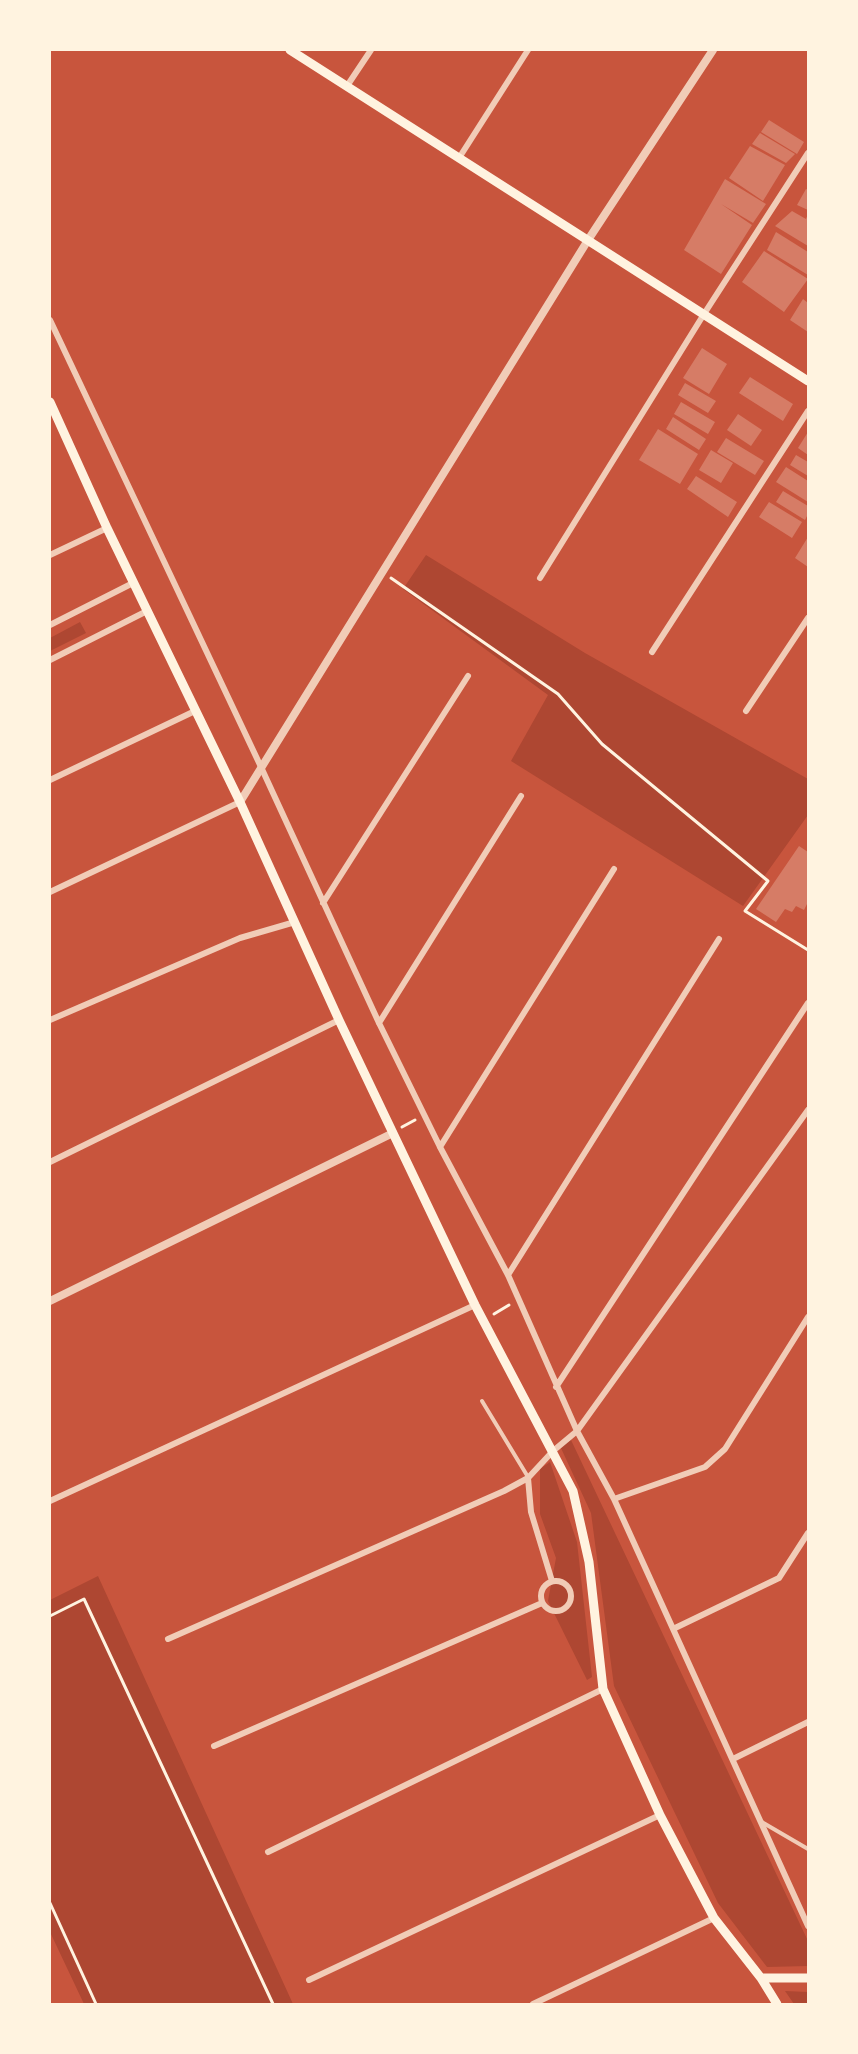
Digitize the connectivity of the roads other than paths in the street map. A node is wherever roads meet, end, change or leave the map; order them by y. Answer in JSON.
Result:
{"nodes":[{"id":1,"x":290,"y":50,"type":"edge"},
{"id":2,"x":371,"y":50,"type":"edge"},
{"id":3,"x":528,"y":50,"type":"edge"},
{"id":4,"x":714,"y":50,"type":"edge"},
{"id":5,"x":347,"y":86,"type":"junction"},
{"id":6,"x":808,"y":153,"type":"edge"},
{"id":7,"x":459,"y":158,"type":"junction"},
{"id":8,"x":588,"y":240,"type":"junction"},
{"id":9,"x":704,"y":314,"type":"junction"},
{"id":10,"x":50,"y":320,"type":"edge"},
{"id":11,"x":808,"y":381,"type":"edge"},
{"id":12,"x":50,"y":402,"type":"edge"},
{"id":13,"x":808,"y":411,"type":"edge"},
{"id":14,"x":107,"y":528,"type":"junction"},
{"id":15,"x":50,"y":555,"type":"edge"},
{"id":16,"x":540,"y":578,"type":"dead end"},
{"id":17,"x":133,"y":583,"type":"junction"},
{"id":18,"x":147,"y":611,"type":"junction"},
{"id":19,"x":808,"y":618,"type":"edge"},
{"id":20,"x":50,"y":625,"type":"edge"},
{"id":21,"x":652,"y":652,"type":"dead end"},
{"id":22,"x":50,"y":660,"type":"edge"},
{"id":23,"x":468,"y":676,"type":"dead end"},
{"id":24,"x":195,"y":711,"type":"junction"},
{"id":25,"x":746,"y":711,"type":"dead end"},
{"id":26,"x":261,"y":767,"type":"junction"},
{"id":27,"x":50,"y":780,"type":"edge"},
{"id":28,"x":520,"y":796,"type":"dead end"},
{"id":29,"x":240,"y":802,"type":"junction"},
{"id":30,"x":614,"y":869,"type":"dead end"},
{"id":31,"x":50,"y":892,"type":"edge"},
{"id":32,"x":323,"y":903,"type":"junction"},
{"id":33,"x":295,"y":922,"type":"junction"},
{"id":34,"x":719,"y":939,"type":"dead end"},
{"id":35,"x":808,"y":1003,"type":"edge"},
{"id":36,"x":50,"y":1020,"type":"edge"},
{"id":37,"x":339,"y":1020,"type":"junction"},
{"id":38,"x":379,"y":1023,"type":"junction"},
{"id":39,"x":808,"y":1110,"type":"edge"},
{"id":40,"x":393,"y":1133,"type":"junction"},
{"id":41,"x":440,"y":1147,"type":"junction"},
{"id":42,"x":50,"y":1162,"type":"edge"},
{"id":43,"x":508,"y":1275,"type":"junction"},
{"id":44,"x":50,"y":1300,"type":"edge"},
{"id":45,"x":475,"y":1305,"type":"junction"},
{"id":46,"x":808,"y":1317,"type":"edge"},
{"id":47,"x":556,"y":1387,"type":"junction"},
{"id":48,"x":482,"y":1401,"type":"dead end"},
{"id":49,"x":577,"y":1431,"type":"junction"},
{"id":50,"x":553,"y":1451,"type":"junction"},
{"id":51,"x":528,"y":1478,"type":"junction"},
{"id":52,"x":614,"y":1499,"type":"junction"},
{"id":53,"x":50,"y":1501,"type":"edge"},
{"id":54,"x":808,"y":1533,"type":"edge"},
{"id":55,"x":552,"y":1581,"type":"junction"},
{"id":56,"x":542,"y":1603,"type":"junction"},
{"id":57,"x":673,"y":1629,"type":"junction"},
{"id":58,"x":168,"y":1639,"type":"dead end"},
{"id":59,"x":603,"y":1689,"type":"junction"},
{"id":60,"x":808,"y":1722,"type":"edge"},
{"id":61,"x":214,"y":1746,"type":"dead end"},
{"id":62,"x":733,"y":1759,"type":"junction"},
{"id":63,"x":660,"y":1815,"type":"junction"},
{"id":64,"x":760,"y":1820,"type":"junction"},
{"id":65,"x":808,"y":1849,"type":"edge"},
{"id":66,"x":268,"y":1852,"type":"dead end"},
{"id":67,"x":714,"y":1918,"type":"junction"},
{"id":68,"x":808,"y":1926,"type":"edge"},
{"id":69,"x":761,"y":1978,"type":"junction"},
{"id":70,"x":808,"y":1978,"type":"edge"},
{"id":71,"x":309,"y":1980,"type":"dead end"},
{"id":72,"x":532,"y":2004,"type":"edge"},
{"id":73,"x":775,"y":2004,"type":"edge"}],
"edges":[{"from":1,"to":5,"type":"main road"},
{"from":2,"to":5,"type":"street"},
{"from":3,"to":7,"type":"street"},
{"from":4,"to":8,"type":"street"},
{"from":5,"to":7,"type":"main road"},
{"from":6,"to":9,"type":"street"},
{"from":7,"to":8,"type":"main road"},
{"from":8,"to":9,"type":"main road"},
{"from":8,"to":26,"type":"street"},
{"from":9,"to":11,"type":"main road"},
{"from":9,"to":16,"type":"street"},
{"from":10,"to":26,"type":"street"},
{"from":12,"to":14,"type":"main road"},
{"from":13,"to":21,"type":"street"},
{"from":14,"to":15,"type":"street"},
{"from":14,"to":17,"type":"main road"},
{"from":17,"to":18,"type":"main road"},
{"from":17,"to":20,"type":"street"},
{"from":18,"to":22,"type":"street"},
{"from":18,"to":24,"type":"main road"},
{"from":19,"to":25,"type":"street"},
{"from":23,"to":32,"type":"street"},
{"from":24,"to":27,"type":"street"},
{"from":24,"to":29,"type":"main road"},
{"from":26,"to":29,"type":"street"},
{"from":26,"to":32,"type":"street"},
{"from":28,"to":38,"type":"street"},
{"from":29,"to":31,"type":"street"},
{"from":29,"to":33,"type":"main road"},
{"from":30,"to":41,"type":"street"},
{"from":32,"to":38,"type":"street"},
{"from":33,"to":36,"type":"street"},
{"from":33,"to":37,"type":"main road"},
{"from":34,"to":43,"type":"street"},
{"from":35,"to":47,"type":"street"},
{"from":37,"to":40,"type":"main road"},
{"from":37,"to":42,"type":"street"},
{"from":38,"to":41,"type":"street"},
{"from":39,"to":49,"type":"street"},
{"from":40,"to":44,"type":"street"},
{"from":40,"to":45,"type":"main road"},
{"from":41,"to":43,"type":"street"},
{"from":43,"to":47,"type":"street"},
{"from":45,"to":50,"type":"main road"},
{"from":45,"to":53,"type":"street"},
{"from":46,"to":52,"type":"street"},
{"from":47,"to":49,"type":"street"},
{"from":48,"to":51,"type":"lane"},
{"from":49,"to":50,"type":"street"},
{"from":49,"to":52,"type":"street"},
{"from":50,"to":51,"type":"street"},
{"from":50,"to":59,"type":"main road"},
{"from":51,"to":55,"type":"street"},
{"from":51,"to":58,"type":"street"},
{"from":52,"to":57,"type":"street"},
{"from":54,"to":57,"type":"street"},
{"from":55,"to":56,"type":"street"},
{"from":55,"to":56,"type":"street"},
{"from":56,"to":61,"type":"street"},
{"from":57,"to":62,"type":"street"},
{"from":59,"to":63,"type":"main road"},
{"from":59,"to":66,"type":"street"},
{"from":60,"to":62,"type":"street"},
{"from":62,"to":64,"type":"street"},
{"from":63,"to":67,"type":"main road"},
{"from":63,"to":71,"type":"street"},
{"from":64,"to":65,"type":"lane"},
{"from":64,"to":68,"type":"street"},
{"from":67,"to":69,"type":"main road"},
{"from":67,"to":72,"type":"street"},
{"from":69,"to":70,"type":"main road"},
{"from":69,"to":73,"type":"main road"}]}
